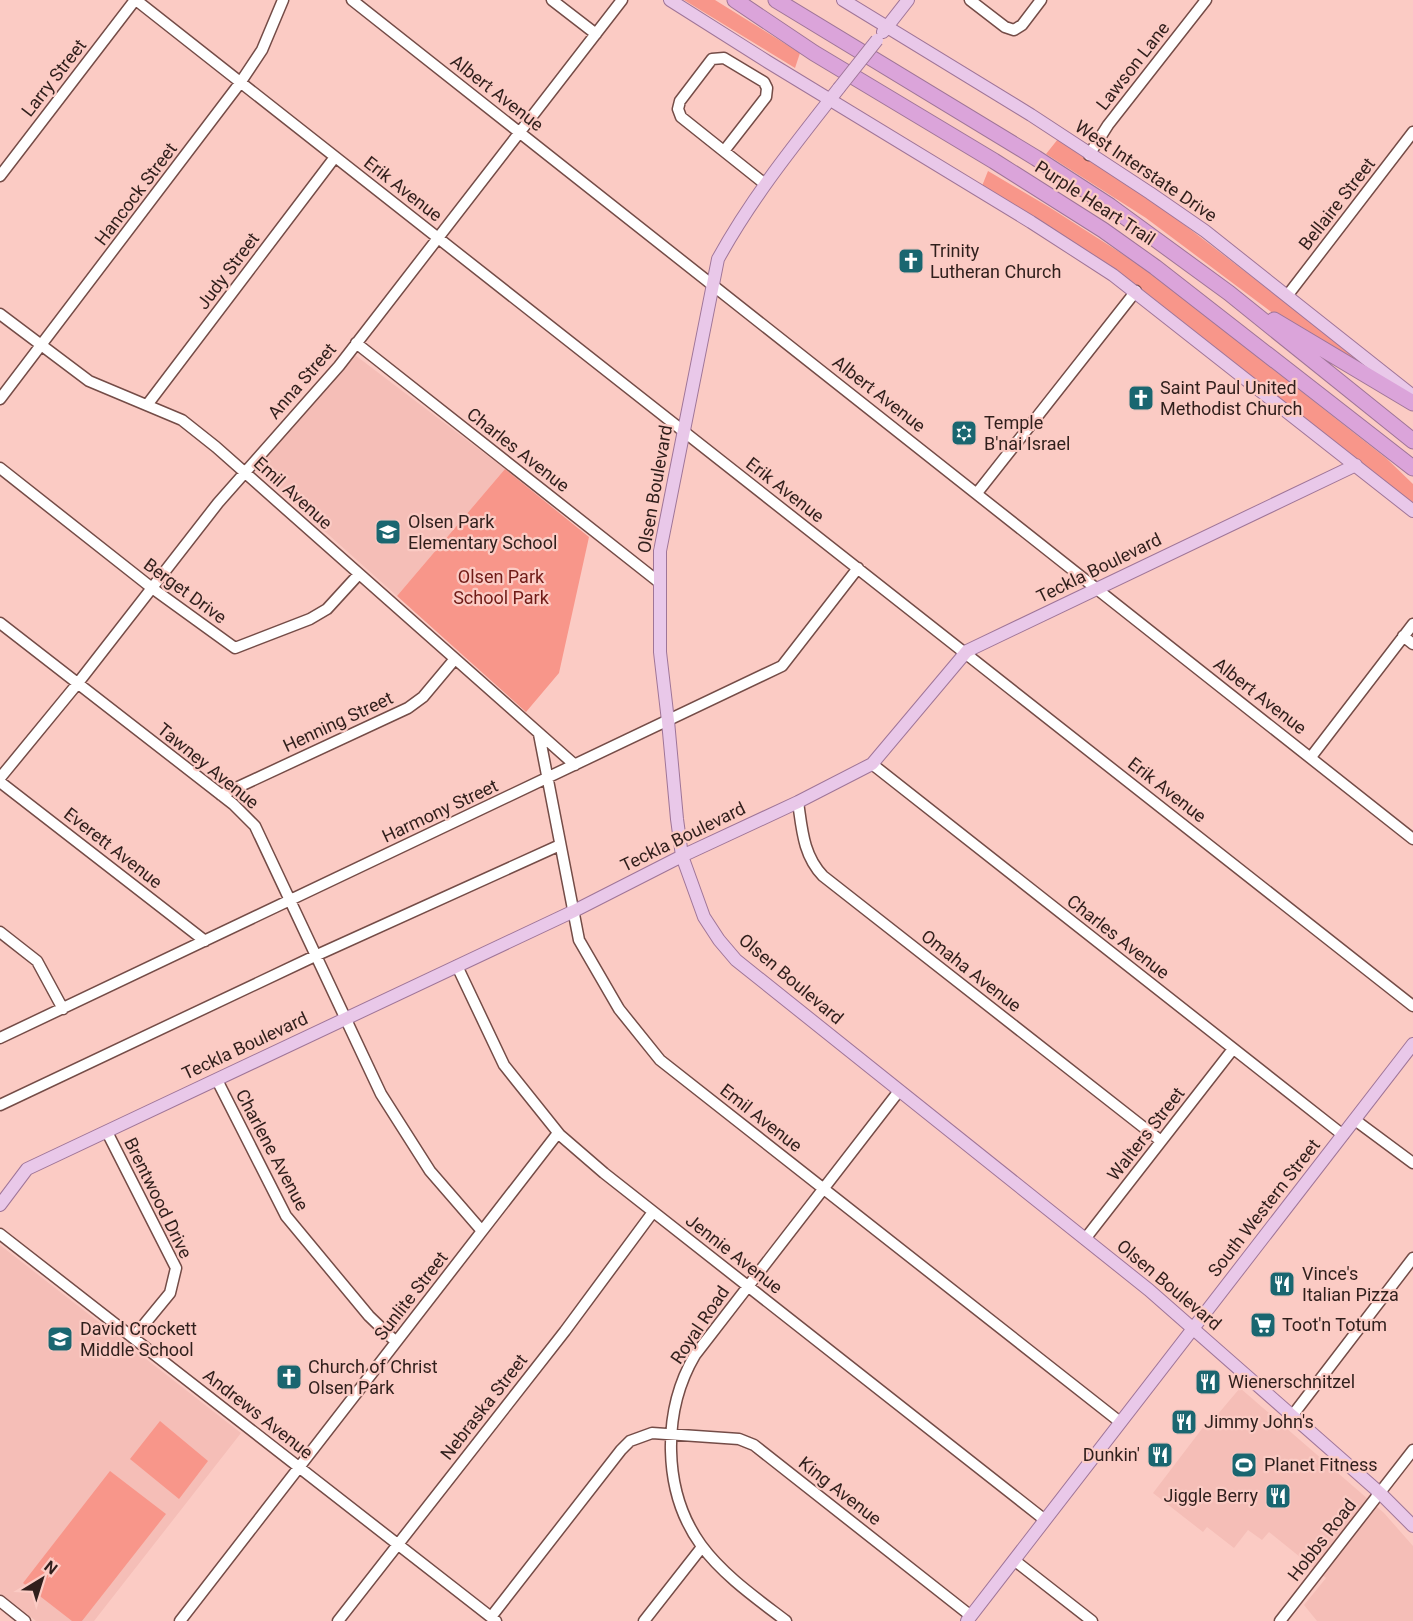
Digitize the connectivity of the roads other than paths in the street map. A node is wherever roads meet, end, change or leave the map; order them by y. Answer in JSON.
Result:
{"nodes":[{"id":1,"x":135,"y":0,"type":"edge"},
{"id":2,"x":283,"y":0,"type":"edge"},
{"id":3,"x":351,"y":0,"type":"edge"},
{"id":4,"x":552,"y":0,"type":"edge"},
{"id":5,"x":622,"y":0,"type":"edge"},
{"id":6,"x":670,"y":0,"type":"edge"},
{"id":7,"x":735,"y":0,"type":"edge"},
{"id":8,"x":776,"y":0,"type":"edge"},
{"id":9,"x":843,"y":0,"type":"edge"},
{"id":10,"x":908,"y":0,"type":"edge"},
{"id":11,"x":970,"y":0,"type":"edge"},
{"id":12,"x":1041,"y":0,"type":"edge"},
{"id":13,"x":1206,"y":0,"type":"edge"},
{"id":14,"x":887,"y":27,"type":"junction"},
{"id":15,"x":596,"y":34,"type":"junction"},
{"id":16,"x":240,"y":83,"type":"junction"},
{"id":17,"x":830,"y":100,"type":"junction"},
{"id":18,"x":520,"y":132,"type":"junction"},
{"id":19,"x":1413,"y":132,"type":"edge"},
{"id":20,"x":724,"y":151,"type":"junction"},
{"id":21,"x":1089,"y":154,"type":"junction"},
{"id":22,"x":335,"y":157,"type":"junction"},
{"id":23,"x":0,"y":176,"type":"edge"},
{"id":24,"x":765,"y":183,"type":"junction"},
{"id":25,"x":438,"y":237,"type":"junction"},
{"id":26,"x":713,"y":284,"type":"junction"},
{"id":27,"x":1136,"y":291,"type":"junction"},
{"id":28,"x":1229,"y":292,"type":"junction"},
{"id":29,"x":1287,"y":296,"type":"junction"},
{"id":30,"x":0,"y":314,"type":"edge"},
{"id":31,"x":356,"y":343,"type":"junction"},
{"id":32,"x":42,"y":345,"type":"junction"},
{"id":33,"x":1413,"y":396,"type":"edge"},
{"id":34,"x":0,"y":399,"type":"edge"},
{"id":35,"x":1413,"y":403,"type":"edge"},
{"id":36,"x":147,"y":405,"type":"junction"},
{"id":37,"x":1351,"y":418,"type":"junction"},
{"id":38,"x":684,"y":431,"type":"junction"},
{"id":39,"x":1413,"y":441,"type":"edge"},
{"id":40,"x":1356,"y":465,"type":"junction"},
{"id":41,"x":0,"y":468,"type":"edge"},
{"id":42,"x":1413,"y":468,"type":"edge"},
{"id":43,"x":244,"y":472,"type":"junction"},
{"id":44,"x":1413,"y":478,"type":"edge"},
{"id":45,"x":977,"y":493,"type":"junction"},
{"id":46,"x":1413,"y":511,"type":"edge"},
{"id":47,"x":858,"y":568,"type":"junction"},
{"id":48,"x":358,"y":574,"type":"junction"},
{"id":49,"x":660,"y":583,"type":"junction"},
{"id":50,"x":152,"y":588,"type":"junction"},
{"id":51,"x":1098,"y":589,"type":"junction"},
{"id":52,"x":0,"y":623,"type":"edge"},
{"id":53,"x":1413,"y":624,"type":"edge"},
{"id":54,"x":1403,"y":636,"type":"junction"},
{"id":55,"x":1413,"y":644,"type":"edge"},
{"id":56,"x":965,"y":652,"type":"junction"},
{"id":57,"x":454,"y":660,"type":"junction"},
{"id":58,"x":78,"y":684,"type":"junction"},
{"id":59,"x":669,"y":721,"type":"junction"},
{"id":60,"x":538,"y":734,"type":"junction"},
{"id":61,"x":1311,"y":757,"type":"junction"},
{"id":62,"x":872,"y":764,"type":"junction"},
{"id":63,"x":575,"y":765,"type":"junction"},
{"id":64,"x":546,"y":779,"type":"junction"},
{"id":65,"x":0,"y":780,"type":"edge"},
{"id":66,"x":221,"y":795,"type":"junction"},
{"id":67,"x":798,"y":802,"type":"junction"},
{"id":68,"x":1413,"y":839,"type":"edge"},
{"id":69,"x":560,"y":845,"type":"junction"},
{"id":70,"x":682,"y":856,"type":"junction"},
{"id":71,"x":289,"y":901,"type":"junction"},
{"id":72,"x":573,"y":911,"type":"junction"},
{"id":73,"x":0,"y":932,"type":"edge"},
{"id":74,"x":205,"y":941,"type":"junction"},
{"id":75,"x":315,"y":956,"type":"junction"},
{"id":76,"x":457,"y":966,"type":"junction"},
{"id":77,"x":1413,"y":1006,"type":"edge"},
{"id":78,"x":63,"y":1009,"type":"junction"},
{"id":79,"x":345,"y":1019,"type":"junction"},
{"id":80,"x":0,"y":1038,"type":"edge"},
{"id":81,"x":1413,"y":1044,"type":"edge"},
{"id":82,"x":1233,"y":1049,"type":"junction"},
{"id":83,"x":217,"y":1080,"type":"junction"},
{"id":84,"x":899,"y":1091,"type":"junction"},
{"id":85,"x":0,"y":1105,"type":"edge"},
{"id":86,"x":1355,"y":1120,"type":"junction"},
{"id":87,"x":107,"y":1132,"type":"junction"},
{"id":88,"x":558,"y":1133,"type":"junction"},
{"id":89,"x":1343,"y":1136,"type":"junction"},
{"id":90,"x":1161,"y":1141,"type":"junction"},
{"id":91,"x":1413,"y":1163,"type":"edge"},
{"id":92,"x":823,"y":1187,"type":"junction"},
{"id":93,"x":0,"y":1205,"type":"edge"},
{"id":94,"x":653,"y":1212,"type":"junction"},
{"id":95,"x":482,"y":1231,"type":"junction"},
{"id":96,"x":0,"y":1234,"type":"edge"},
{"id":97,"x":1085,"y":1239,"type":"junction"},
{"id":98,"x":1413,"y":1258,"type":"edge"},
{"id":99,"x":747,"y":1286,"type":"junction"},
{"id":100,"x":1193,"y":1329,"type":"junction"},
{"id":101,"x":133,"y":1338,"type":"junction"},
{"id":102,"x":396,"y":1342,"type":"junction"},
{"id":103,"x":1292,"y":1416,"type":"junction"},
{"id":104,"x":1120,"y":1422,"type":"junction"},
{"id":105,"x":672,"y":1433,"type":"junction"},
{"id":106,"x":1413,"y":1450,"type":"edge"},
{"id":107,"x":300,"y":1468,"type":"junction"},
{"id":108,"x":1380,"y":1493,"type":"junction"},
{"id":109,"x":1045,"y":1520,"type":"junction"},
{"id":110,"x":1413,"y":1526,"type":"edge"},
{"id":111,"x":398,"y":1545,"type":"junction"},
{"id":112,"x":702,"y":1547,"type":"junction"},
{"id":113,"x":1014,"y":1560,"type":"junction"},
{"id":114,"x":0,"y":1601,"type":"edge"},
{"id":115,"x":969,"y":1618,"type":"edge"},
{"id":116,"x":20,"y":1619,"type":"edge"},
{"id":117,"x":493,"y":1619,"type":"edge"},
{"id":118,"x":180,"y":1621,"type":"edge"},
{"id":119,"x":338,"y":1621,"type":"edge"},
{"id":120,"x":644,"y":1621,"type":"edge"},
{"id":121,"x":786,"y":1621,"type":"edge"},
{"id":122,"x":1092,"y":1621,"type":"edge"},
{"id":123,"x":1280,"y":1621,"type":"edge"}],
"edges":[{"from":1,"to":16,"type":"street","name":"Erik Avenue"},
{"from":1,"to":23,"type":"street","name":"Larry Street"},
{"from":2,"to":16,"type":"street","name":"Hancock Street"},
{"from":3,"to":18,"type":"street","name":"Albert Avenue"},
{"from":4,"to":15,"type":"street"},
{"from":5,"to":15,"type":"street","name":"Anna Street"},
{"from":6,"to":17,"type":"main road"},
{"from":7,"to":37,"type":"highway","name":"Purple Heart Trail"},
{"from":8,"to":28,"type":"highway","name":"Purple Heart Trail"},
{"from":9,"to":14,"type":"main road","name":"West Interstate Drive"},
{"from":10,"to":14,"type":"main road","name":"Olsen Boulevard"},
{"from":11,"to":12,"type":"street"},
{"from":13,"to":21,"type":"street","name":"Lawson Lane"},
{"from":14,"to":17,"type":"main road","name":"Olsen Boulevard","bridge":true},
{"from":14,"to":21,"type":"main road","name":"West Interstate Drive"},
{"from":15,"to":18,"type":"street","name":"Anna Street"},
{"from":16,"to":22,"type":"street","name":"Erik Avenue"},
{"from":16,"to":32,"type":"street","name":"Hancock Street"},
{"from":17,"to":24,"type":"main road","name":"Olsen Boulevard"},
{"from":17,"to":27,"type":"main road"},
{"from":18,"to":25,"type":"street","name":"Anna Street"},
{"from":18,"to":26,"type":"street","name":"Albert Avenue"},
{"from":19,"to":29,"type":"street","name":"Bellaire Street"},
{"from":20,"to":20,"type":"street"},
{"from":20,"to":24,"type":"street"},
{"from":21,"to":29,"type":"main road","name":"West Interstate Drive"},
{"from":22,"to":25,"type":"street","name":"Erik Avenue"},
{"from":22,"to":36,"type":"street","name":"Judy Street"},
{"from":24,"to":26,"type":"main road","name":"Olsen Boulevard"},
{"from":25,"to":31,"type":"street","name":"Anna Street"},
{"from":25,"to":38,"type":"street","name":"Erik Avenue"},
{"from":26,"to":38,"type":"main road","name":"Olsen Boulevard"},
{"from":26,"to":45,"type":"street","name":"Albert Avenue"},
{"from":27,"to":40,"type":"main road"},
{"from":27,"to":45,"type":"street"},
{"from":28,"to":35,"type":"highway"},
{"from":28,"to":39,"type":"highway","name":"Purple Heart Trail"},
{"from":29,"to":33,"type":"main road","name":"West Interstate Drive"},
{"from":30,"to":32,"type":"street","name":"Emil Avenue"},
{"from":31,"to":43,"type":"street","name":"Anna Street"},
{"from":31,"to":49,"type":"street","name":"Charles Avenue"},
{"from":32,"to":34,"type":"street","name":"Hancock Street"},
{"from":32,"to":36,"type":"street","name":"Emil Avenue"},
{"from":36,"to":43,"type":"street","name":"Emil Avenue"},
{"from":37,"to":42,"type":"highway","name":"Purple Heart Trail"},
{"from":37,"to":44,"type":"highway"},
{"from":38,"to":47,"type":"street","name":"Erik Avenue"},
{"from":38,"to":49,"type":"main road","name":"Olsen Boulevard"},
{"from":40,"to":46,"type":"main road"},
{"from":40,"to":51,"type":"main road","name":"Teckla Boulevard"},
{"from":41,"to":50,"type":"street","name":"Berget Drive"},
{"from":43,"to":48,"type":"street","name":"Emil Avenue"},
{"from":43,"to":50,"type":"street","name":"Anna Street"},
{"from":45,"to":51,"type":"street","name":"Albert Avenue"},
{"from":47,"to":56,"type":"street","name":"Erik Avenue"},
{"from":47,"to":59,"type":"street","name":"Harmony Street"},
{"from":48,"to":50,"type":"street","name":"Berget Drive"},
{"from":48,"to":57,"type":"street","name":"Emil Avenue"},
{"from":49,"to":59,"type":"main road","name":"Olsen Boulevard"},
{"from":50,"to":58,"type":"street","name":"Anna Street"},
{"from":51,"to":56,"type":"main road","name":"Teckla Boulevard"},
{"from":51,"to":61,"type":"street","name":"Albert Avenue"},
{"from":52,"to":58,"type":"street","name":"Tawney Avenue"},
{"from":53,"to":54,"type":"street"},
{"from":54,"to":55,"type":"street"},
{"from":54,"to":61,"type":"street"},
{"from":56,"to":62,"type":"main road","name":"Teckla Boulevard"},
{"from":56,"to":77,"type":"street","name":"Erik Avenue"},
{"from":57,"to":60,"type":"street","name":"Emil Avenue"},
{"from":57,"to":66,"type":"street","name":"Henning Street"},
{"from":58,"to":65,"type":"street","name":"Anna Street"},
{"from":58,"to":66,"type":"street","name":"Tawney Avenue"},
{"from":59,"to":63,"type":"street","name":"Harmony Street"},
{"from":59,"to":70,"type":"main road","name":"Olsen Boulevard"},
{"from":60,"to":63,"type":"street","name":"Emil Avenue"},
{"from":60,"to":64,"type":"street","name":"Emil Avenue"},
{"from":61,"to":68,"type":"street","name":"Albert Avenue"},
{"from":62,"to":67,"type":"main road","name":"Teckla Boulevard"},
{"from":62,"to":82,"type":"street","name":"Charles Avenue"},
{"from":63,"to":64,"type":"street","name":"Harmony Street"},
{"from":64,"to":69,"type":"street","name":"Emil Avenue"},
{"from":64,"to":71,"type":"street","name":"Harmony Street"},
{"from":65,"to":74,"type":"street","name":"Everett Avenue"},
{"from":66,"to":71,"type":"street","name":"Tawney Avenue"},
{"from":67,"to":70,"type":"main road","name":"Teckla Boulevard"},
{"from":67,"to":90,"type":"street","name":"Omaha Avenue"},
{"from":69,"to":72,"type":"street","name":"Emil Avenue"},
{"from":69,"to":75,"type":"street"},
{"from":70,"to":72,"type":"main road","name":"Teckla Boulevard"},
{"from":70,"to":84,"type":"main road","name":"Olsen Boulevard"},
{"from":71,"to":74,"type":"street","name":"Harmony Street"},
{"from":71,"to":75,"type":"street","name":"Tawney Avenue"},
{"from":72,"to":76,"type":"main road","name":"Teckla Boulevard"},
{"from":72,"to":92,"type":"street","name":"Emil Avenue"},
{"from":73,"to":78,"type":"street"},
{"from":74,"to":78,"type":"street","name":"Harmony Street"},
{"from":75,"to":79,"type":"street","name":"Tawney Avenue"},
{"from":75,"to":85,"type":"street"},
{"from":76,"to":79,"type":"main road","name":"Teckla Boulevard"},
{"from":76,"to":88,"type":"street","name":"Jennie Avenue"},
{"from":78,"to":80,"type":"street","name":"Harmony Street"},
{"from":79,"to":83,"type":"main road","name":"Teckla Boulevard"},
{"from":79,"to":95,"type":"street","name":"Tawney Avenue"},
{"from":81,"to":86,"type":"main road","name":"South Western Street"},
{"from":82,"to":89,"type":"street","name":"Charles Avenue"},
{"from":82,"to":90,"type":"street","name":"Walters Street"},
{"from":83,"to":87,"type":"main road","name":"Teckla Boulevard"},
{"from":83,"to":102,"type":"street","name":"Charlene Avenue"},
{"from":84,"to":92,"type":"street","name":"Royal Road"},
{"from":84,"to":97,"type":"main road","name":"Olsen Boulevard"},
{"from":86,"to":89,"type":"main road","name":"South Western Street"},
{"from":86,"to":91,"type":"street"},
{"from":87,"to":93,"type":"main road","name":"Teckla Boulevard"},
{"from":87,"to":101,"type":"street","name":"Brentwood Drive"},
{"from":88,"to":94,"type":"street","name":"Jennie Avenue"},
{"from":88,"to":95,"type":"street","name":"Sunlite Street"},
{"from":89,"to":100,"type":"main road","name":"South Western Street"},
{"from":90,"to":97,"type":"street","name":"Walters Street"},
{"from":92,"to":99,"type":"street","name":"Royal Road"},
{"from":92,"to":104,"type":"street","name":"Emil Avenue"},
{"from":94,"to":99,"type":"street","name":"Jennie Avenue"},
{"from":94,"to":111,"type":"street","name":"Nebraska Street"},
{"from":95,"to":102,"type":"street","name":"Sunlite Street"},
{"from":96,"to":101,"type":"street","name":"Andrews Avenue"},
{"from":97,"to":100,"type":"main road","name":"Olsen Boulevard"},
{"from":98,"to":103,"type":"street"},
{"from":99,"to":105,"type":"street","name":"Royal Road"},
{"from":99,"to":109,"type":"street","name":"Jennie Avenue"},
{"from":100,"to":103,"type":"main road","name":"Olsen Boulevard"},
{"from":100,"to":104,"type":"main road","name":"South Western Street"},
{"from":101,"to":107,"type":"street","name":"Andrews Avenue"},
{"from":102,"to":107,"type":"street","name":"Sunlite Street"},
{"from":103,"to":108,"type":"main road","name":"Olsen Boulevard"},
{"from":104,"to":109,"type":"main road","name":"South Western Street"},
{"from":105,"to":112,"type":"street","name":"Royal Road"},
{"from":105,"to":115,"type":"street","name":"King Avenue"},
{"from":105,"to":117,"type":"street"},
{"from":106,"to":108,"type":"street","name":"Hobbs Road"},
{"from":107,"to":111,"type":"street","name":"Andrews Avenue"},
{"from":107,"to":118,"type":"street","name":"Sunlite Street"},
{"from":108,"to":110,"type":"main road","name":"Olsen Boulevard"},
{"from":108,"to":123,"type":"street","name":"Hobbs Road"},
{"from":109,"to":113,"type":"main road","name":"South Western Street"},
{"from":111,"to":117,"type":"street","name":"Andrews Avenue"},
{"from":111,"to":119,"type":"street","name":"Nebraska Street"},
{"from":112,"to":120,"type":"street"},
{"from":112,"to":121,"type":"street","name":"Royal Road"},
{"from":113,"to":115,"type":"main road","name":"South Western Street"},
{"from":113,"to":122,"type":"street"},
{"from":114,"to":116,"type":"street"}]}
